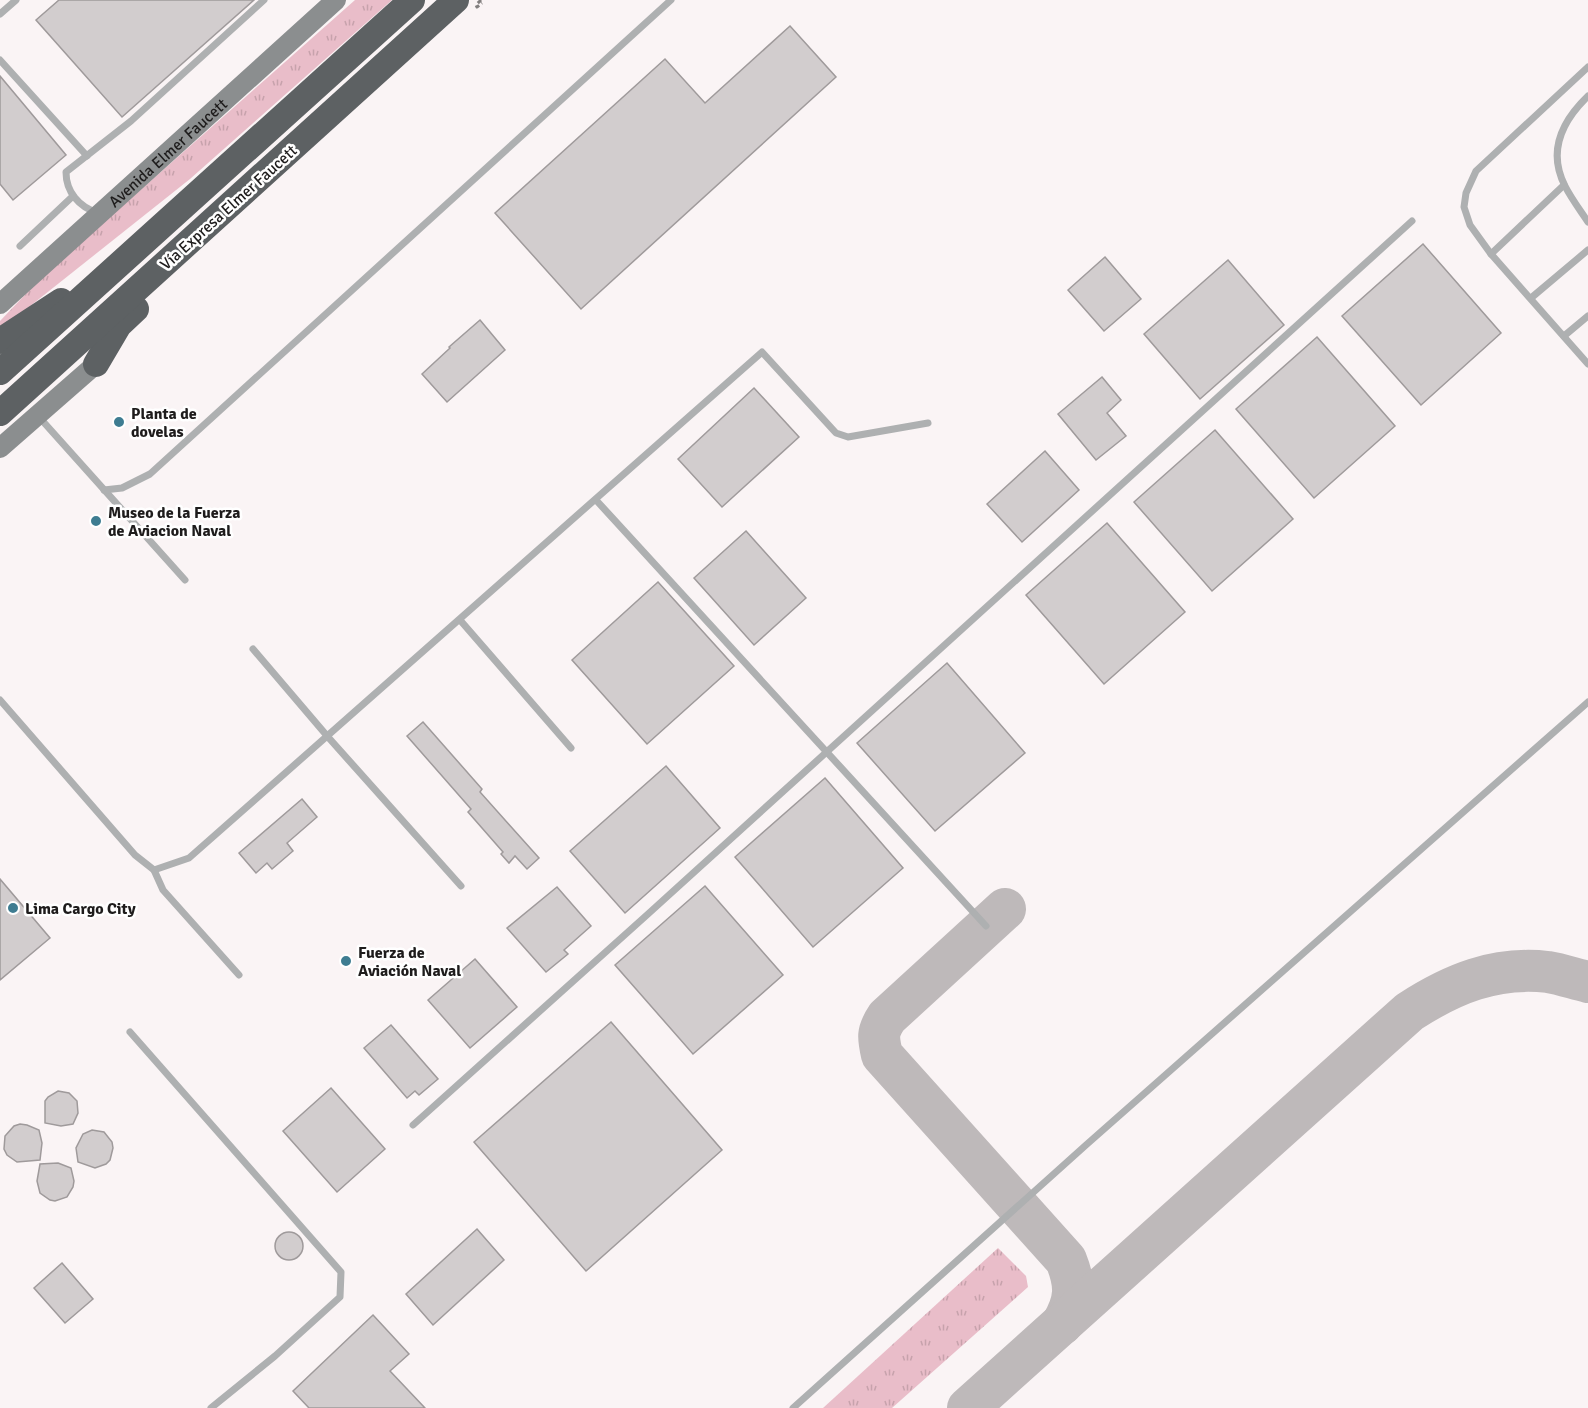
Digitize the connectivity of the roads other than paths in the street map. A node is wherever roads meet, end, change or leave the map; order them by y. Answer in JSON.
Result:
{"nodes":[{"id":1,"x":16,"y":0,"type":"edge"},
{"id":2,"x":264,"y":0,"type":"edge"},
{"id":3,"x":336,"y":0,"type":"edge"},
{"id":4,"x":412,"y":0,"type":"edge"},
{"id":5,"x":456,"y":0,"type":"edge"},
{"id":6,"x":671,"y":0,"type":"edge"},
{"id":7,"x":0,"y":14,"type":"edge"},
{"id":8,"x":0,"y":60,"type":"edge"},
{"id":9,"x":1588,"y":67,"type":"edge"},
{"id":10,"x":1588,"y":96,"type":"edge"},
{"id":11,"x":87,"y":156,"type":"junction"},
{"id":12,"x":1564,"y":185,"type":"junction"},
{"id":13,"x":73,"y":196,"type":"junction"},
{"id":14,"x":100,"y":214,"type":"junction"},
{"id":15,"x":1412,"y":221,"type":"dead end"},
{"id":16,"x":212,"y":222,"type":"junction"},
{"id":17,"x":1588,"y":222,"type":"edge"},
{"id":18,"x":20,"y":246,"type":"dead end"},
{"id":19,"x":1588,"y":250,"type":"edge"},
{"id":20,"x":131,"y":254,"type":"junction"},
{"id":21,"x":1491,"y":254,"type":"junction"},
{"id":22,"x":1531,"y":298,"type":"junction"},
{"id":23,"x":0,"y":304,"type":"edge"},
{"id":24,"x":1588,"y":316,"type":"edge"},
{"id":25,"x":1564,"y":336,"type":"junction"},
{"id":26,"x":0,"y":341,"type":"edge"},
{"id":27,"x":96,"y":364,"type":"joint"},
{"id":28,"x":1588,"y":364,"type":"edge"},
{"id":29,"x":0,"y":372,"type":"edge"},
{"id":30,"x":0,"y":413,"type":"edge"},
{"id":31,"x":37,"y":416,"type":"junction"},
{"id":32,"x":928,"y":423,"type":"dead end"},
{"id":33,"x":0,"y":448,"type":"edge"},
{"id":34,"x":104,"y":490,"type":"junction"},
{"id":35,"x":596,"y":500,"type":"junction"},
{"id":36,"x":185,"y":580,"type":"dead end"},
{"id":37,"x":460,"y":620,"type":"junction"},
{"id":38,"x":253,"y":649,"type":"dead end"},
{"id":39,"x":0,"y":700,"type":"edge"},
{"id":40,"x":1588,"y":702,"type":"edge"},
{"id":41,"x":328,"y":737,"type":"junction"},
{"id":42,"x":571,"y":748,"type":"dead end"},
{"id":43,"x":827,"y":752,"type":"junction"},
{"id":44,"x":154,"y":870,"type":"junction"},
{"id":45,"x":460,"y":886,"type":"dead end"},
{"id":46,"x":986,"y":926,"type":"dead end"},
{"id":47,"x":239,"y":975,"type":"dead end"},
{"id":48,"x":130,"y":1032,"type":"dead end"},
{"id":49,"x":412,"y":1125,"type":"dead end"},
{"id":50,"x":212,"y":1408,"type":"edge"},
{"id":51,"x":793,"y":1408,"type":"edge"}],
"edges":[{"from":1,"to":7,"type":"lane"},
{"from":2,"to":11,"type":"lane"},
{"from":3,"to":14,"type":"main road","name":"Avenida Elmer Faucett"},
{"from":4,"to":20,"type":"highway","name":"Vía Expresa Elmer Faucett"},
{"from":5,"to":16,"type":"highway","name":"Vía Expresa Elmer Faucett"},
{"from":6,"to":34,"type":"lane"},
{"from":8,"to":11,"type":"lane"},
{"from":9,"to":21,"type":"lane"},
{"from":10,"to":12,"type":"lane"},
{"from":11,"to":13,"type":"lane"},
{"from":12,"to":17,"type":"lane"},
{"from":12,"to":21,"type":"lane"},
{"from":13,"to":14,"type":"lane"},
{"from":13,"to":18,"type":"lane"},
{"from":14,"to":23,"type":"main road","name":"Avenida Elmer Faucett"},
{"from":15,"to":43,"type":"lane"},
{"from":16,"to":27,"type":"highway"},
{"from":16,"to":30,"type":"highway","name":"Vía Expresa Elmer Faucett"},
{"from":19,"to":22,"type":"lane"},
{"from":20,"to":26,"type":"highway"},
{"from":20,"to":29,"type":"highway","name":"Vía Expresa Elmer Faucett"},
{"from":21,"to":22,"type":"lane"},
{"from":22,"to":25,"type":"lane"},
{"from":24,"to":25,"type":"lane"},
{"from":25,"to":28,"type":"lane"},
{"from":27,"to":31,"type":"main road"},
{"from":31,"to":33,"type":"main road"},
{"from":31,"to":34,"type":"lane"},
{"from":32,"to":35,"type":"lane"},
{"from":34,"to":36,"type":"lane"},
{"from":35,"to":37,"type":"lane"},
{"from":35,"to":43,"type":"lane"},
{"from":37,"to":41,"type":"lane"},
{"from":37,"to":42,"type":"lane"},
{"from":38,"to":41,"type":"lane"},
{"from":39,"to":44,"type":"lane"},
{"from":40,"to":51,"type":"lane"},
{"from":41,"to":44,"type":"lane"},
{"from":41,"to":45,"type":"lane"},
{"from":43,"to":46,"type":"lane"},
{"from":43,"to":49,"type":"lane"},
{"from":44,"to":47,"type":"lane"},
{"from":48,"to":50,"type":"lane"}]}
